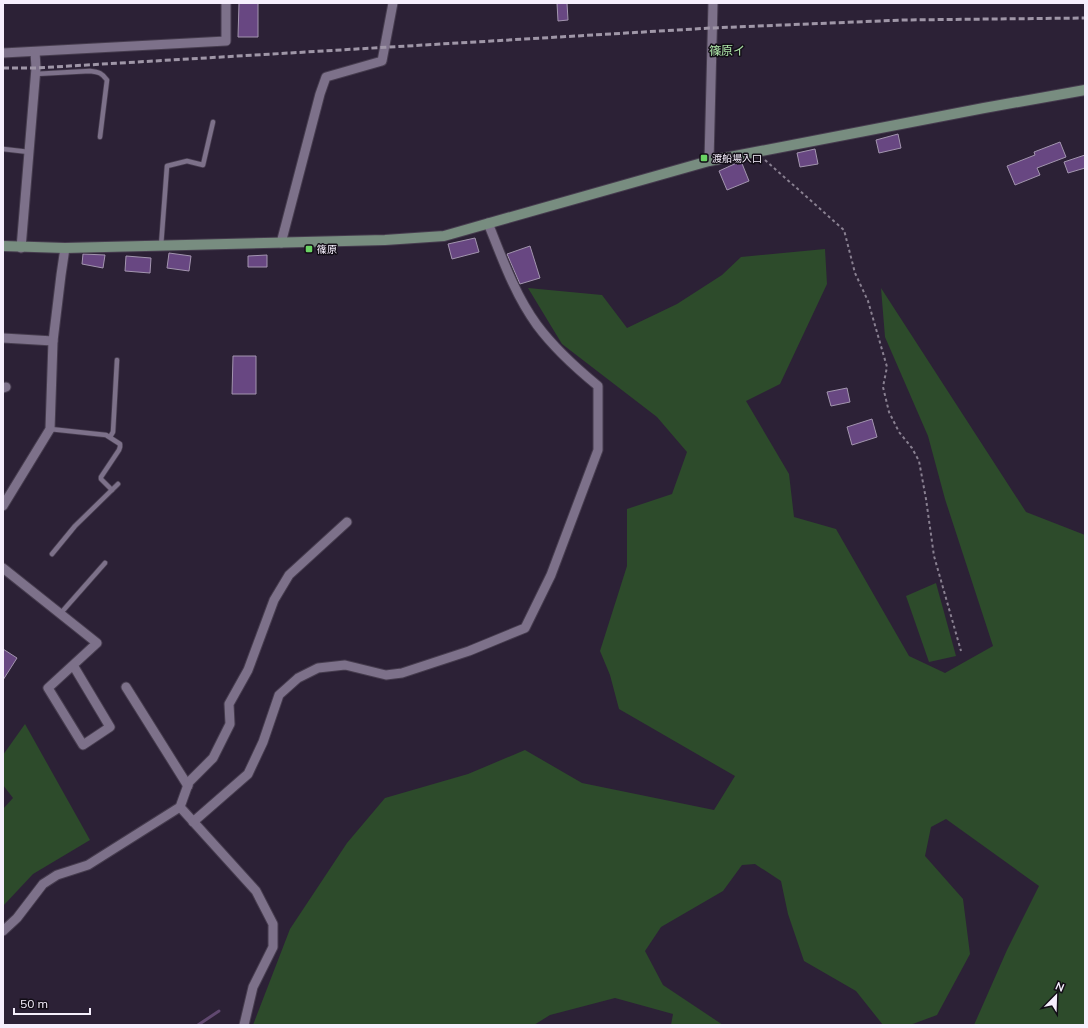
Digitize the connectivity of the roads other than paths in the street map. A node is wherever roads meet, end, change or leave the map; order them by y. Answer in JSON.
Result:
{"nodes":[{"id":1,"x":226,"y":3,"type":"edge"},
{"id":2,"x":393,"y":3,"type":"edge"},
{"id":3,"x":713,"y":3,"type":"edge"},
{"id":4,"x":35,"y":52,"type":"junction"},
{"id":5,"x":3,"y":53,"type":"edge"},
{"id":6,"x":35,"y":74,"type":"junction"},
{"id":7,"x":1085,"y":90,"type":"edge"},
{"id":8,"x":213,"y":122,"type":"dead end"},
{"id":9,"x":100,"y":137,"type":"dead end"},
{"id":10,"x":3,"y":149,"type":"edge"},
{"id":11,"x":29,"y":152,"type":"junction"},
{"id":12,"x":708,"y":161,"type":"junction"},
{"id":13,"x":488,"y":223,"type":"junction"},
{"id":14,"x":281,"y":243,"type":"junction"},
{"id":15,"x":3,"y":246,"type":"edge"},
{"id":16,"x":161,"y":246,"type":"junction"},
{"id":17,"x":21,"y":248,"type":"junction"},
{"id":18,"x":65,"y":248,"type":"junction"},
{"id":19,"x":3,"y":338,"type":"edge"},
{"id":20,"x":53,"y":341,"type":"junction"},
{"id":21,"x":117,"y":360,"type":"dead end"},
{"id":22,"x":50,"y":429,"type":"junction"},
{"id":23,"x":110,"y":437,"type":"junction"},
{"id":24,"x":118,"y":484,"type":"dead end"},
{"id":25,"x":112,"y":490,"type":"junction"},
{"id":26,"x":3,"y":506,"type":"edge"},
{"id":27,"x":347,"y":522,"type":"dead end"},
{"id":28,"x":52,"y":554,"type":"dead end"},
{"id":29,"x":105,"y":563,"type":"dead end"},
{"id":30,"x":3,"y":568,"type":"edge"},
{"id":31,"x":60,"y":614,"type":"junction"},
{"id":32,"x":73,"y":665,"type":"junction"},
{"id":33,"x":126,"y":687,"type":"dead end"},
{"id":34,"x":188,"y":786,"type":"junction"},
{"id":35,"x":180,"y":807,"type":"junction"},
{"id":36,"x":193,"y":822,"type":"junction"},
{"id":37,"x":3,"y":931,"type":"edge"},
{"id":38,"x":244,"y":1025,"type":"edge"}],
"edges":[{"from":1,"to":4,"type":"street"},
{"from":2,"to":14,"type":"street"},
{"from":3,"to":12,"type":"street"},
{"from":4,"to":5,"type":"street"},
{"from":4,"to":6,"type":"street"},
{"from":6,"to":9,"type":"lane"},
{"from":6,"to":11,"type":"street"},
{"from":7,"to":12,"type":"street"},
{"from":8,"to":16,"type":"lane"},
{"from":10,"to":11,"type":"lane"},
{"from":11,"to":17,"type":"street"},
{"from":12,"to":13,"type":"street"},
{"from":13,"to":14,"type":"street"},
{"from":13,"to":36,"type":"street"},
{"from":14,"to":16,"type":"street"},
{"from":15,"to":17,"type":"street"},
{"from":16,"to":18,"type":"street"},
{"from":17,"to":18,"type":"street"},
{"from":18,"to":20,"type":"street"},
{"from":19,"to":20,"type":"street"},
{"from":20,"to":22,"type":"street"},
{"from":21,"to":23,"type":"lane"},
{"from":22,"to":23,"type":"lane"},
{"from":22,"to":26,"type":"street"},
{"from":23,"to":25,"type":"lane"},
{"from":24,"to":25,"type":"lane"},
{"from":25,"to":28,"type":"lane"},
{"from":27,"to":34,"type":"street"},
{"from":29,"to":31,"type":"lane"},
{"from":30,"to":31,"type":"street"},
{"from":31,"to":32,"type":"street"},
{"from":32,"to":32,"type":"street"},
{"from":33,"to":34,"type":"street"},
{"from":34,"to":35,"type":"street"},
{"from":35,"to":36,"type":"street"},
{"from":35,"to":37,"type":"street"},
{"from":36,"to":38,"type":"street"}]}
